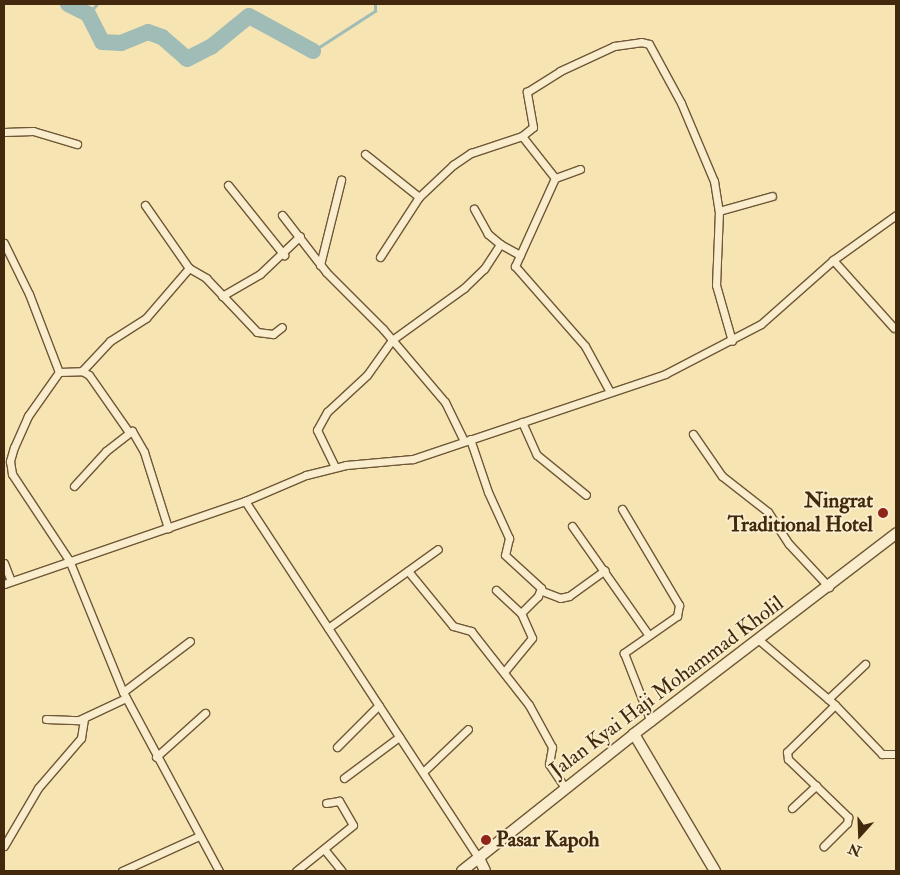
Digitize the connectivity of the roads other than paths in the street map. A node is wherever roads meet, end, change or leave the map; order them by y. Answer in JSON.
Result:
{"nodes":[{"id":1,"x":4,"y":132,"type":"edge"},
{"id":2,"x":522,"y":136,"type":"junction"},
{"id":3,"x":77,"y":144,"type":"dead end"},
{"id":4,"x":365,"y":154,"type":"dead end"},
{"id":5,"x":580,"y":169,"type":"dead end"},
{"id":6,"x":555,"y":178,"type":"junction"},
{"id":7,"x":341,"y":180,"type":"dead end"},
{"id":8,"x":228,"y":185,"type":"dead end"},
{"id":9,"x":772,"y":196,"type":"dead end"},
{"id":10,"x":420,"y":197,"type":"junction"},
{"id":11,"x":145,"y":205,"type":"dead end"},
{"id":12,"x":474,"y":209,"type":"dead end"},
{"id":13,"x":719,"y":211,"type":"junction"},
{"id":14,"x":282,"y":214,"type":"dead end"},
{"id":15,"x":896,"y":215,"type":"edge"},
{"id":16,"x":300,"y":236,"type":"junction"},
{"id":17,"x":4,"y":243,"type":"edge"},
{"id":18,"x":500,"y":244,"type":"junction"},
{"id":19,"x":284,"y":254,"type":"junction"},
{"id":20,"x":520,"y":255,"type":"junction"},
{"id":21,"x":380,"y":257,"type":"dead end"},
{"id":22,"x":833,"y":260,"type":"junction"},
{"id":23,"x":320,"y":265,"type":"junction"},
{"id":24,"x":189,"y":268,"type":"junction"},
{"id":25,"x":222,"y":296,"type":"junction"},
{"id":26,"x":282,"y":327,"type":"dead end"},
{"id":27,"x":894,"y":328,"type":"dead end"},
{"id":28,"x":392,"y":340,"type":"junction"},
{"id":29,"x":732,"y":341,"type":"junction"},
{"id":30,"x":82,"y":371,"type":"junction"},
{"id":31,"x":59,"y":372,"type":"junction"},
{"id":32,"x":610,"y":392,"type":"junction"},
{"id":33,"x":522,"y":422,"type":"junction"},
{"id":34,"x":128,"y":431,"type":"junction"},
{"id":35,"x":693,"y":434,"type":"dead end"},
{"id":36,"x":467,"y":440,"type":"junction"},
{"id":37,"x":335,"y":467,"type":"junction"},
{"id":38,"x":74,"y":486,"type":"dead end"},
{"id":39,"x":586,"y":495,"type":"dead end"},
{"id":40,"x":245,"y":501,"type":"junction"},
{"id":41,"x":622,"y":510,"type":"dead end"},
{"id":42,"x":572,"y":526,"type":"dead end"},
{"id":43,"x":168,"y":528,"type":"junction"},
{"id":44,"x":896,"y":534,"type":"edge"},
{"id":45,"x":438,"y":550,"type":"dead end"},
{"id":46,"x":69,"y":560,"type":"junction"},
{"id":47,"x":4,"y":562,"type":"edge"},
{"id":48,"x":605,"y":570,"type":"junction"},
{"id":49,"x":408,"y":572,"type":"junction"},
{"id":50,"x":7,"y":582,"type":"edge"},
{"id":51,"x":828,"y":586,"type":"junction"},
{"id":52,"x":496,"y":590,"type":"dead end"},
{"id":53,"x":542,"y":591,"type":"junction"},
{"id":54,"x":521,"y":613,"type":"junction"},
{"id":55,"x":328,"y":628,"type":"junction"},
{"id":56,"x":648,"y":634,"type":"junction"},
{"id":57,"x":759,"y":640,"type":"junction"},
{"id":58,"x":190,"y":641,"type":"dead end"},
{"id":59,"x":865,"y":664,"type":"dead end"},
{"id":60,"x":504,"y":672,"type":"junction"},
{"id":61,"x":124,"y":695,"type":"junction"},
{"id":62,"x":828,"y":699,"type":"junction"},
{"id":63,"x":379,"y":705,"type":"junction"},
{"id":64,"x":835,"y":705,"type":"junction"},
{"id":65,"x":205,"y":713,"type":"dead end"},
{"id":66,"x":84,"y":718,"type":"junction"},
{"id":67,"x":46,"y":719,"type":"dead end"},
{"id":68,"x":651,"y":722,"type":"junction"},
{"id":69,"x":468,"y":729,"type":"dead end"},
{"id":70,"x":634,"y":734,"type":"junction"},
{"id":71,"x":399,"y":737,"type":"junction"},
{"id":72,"x":337,"y":747,"type":"dead end"},
{"id":73,"x":896,"y":754,"type":"edge"},
{"id":74,"x":156,"y":757,"type":"junction"},
{"id":75,"x":423,"y":772,"type":"junction"},
{"id":76,"x":344,"y":778,"type":"dead end"},
{"id":77,"x":816,"y":786,"type":"junction"},
{"id":78,"x":565,"y":788,"type":"junction"},
{"id":79,"x":326,"y":803,"type":"dead end"},
{"id":80,"x":792,"y":808,"type":"dead end"},
{"id":81,"x":199,"y":836,"type":"junction"},
{"id":82,"x":5,"y":842,"type":"edge"},
{"id":83,"x":824,"y":846,"type":"dead end"},
{"id":84,"x":324,"y":850,"type":"junction"},
{"id":85,"x":479,"y":858,"type":"junction"},
{"id":86,"x":122,"y":871,"type":"edge"},
{"id":87,"x":219,"y":871,"type":"edge"},
{"id":88,"x":296,"y":871,"type":"edge"},
{"id":89,"x":342,"y":871,"type":"edge"},
{"id":90,"x":462,"y":871,"type":"edge"},
{"id":91,"x":486,"y":871,"type":"edge"},
{"id":92,"x":715,"y":871,"type":"edge"}],
"edges":[{"from":1,"to":3,"type":"street"},
{"from":2,"to":6,"type":"street"},
{"from":2,"to":10,"type":"street"},
{"from":2,"to":13,"type":"street"},
{"from":4,"to":10,"type":"street"},
{"from":5,"to":6,"type":"street"},
{"from":6,"to":20,"type":"street"},
{"from":7,"to":23,"type":"street"},
{"from":8,"to":19,"type":"street"},
{"from":9,"to":13,"type":"street"},
{"from":10,"to":21,"type":"street"},
{"from":11,"to":24,"type":"street"},
{"from":12,"to":18,"type":"street"},
{"from":13,"to":29,"type":"street"},
{"from":14,"to":16,"type":"street"},
{"from":15,"to":22,"type":"street"},
{"from":16,"to":19,"type":"street"},
{"from":16,"to":23,"type":"street"},
{"from":17,"to":31,"type":"street"},
{"from":18,"to":20,"type":"street"},
{"from":18,"to":28,"type":"street"},
{"from":19,"to":25,"type":"street"},
{"from":20,"to":32,"type":"street"},
{"from":22,"to":27,"type":"street"},
{"from":22,"to":29,"type":"street"},
{"from":23,"to":28,"type":"street"},
{"from":24,"to":25,"type":"street"},
{"from":24,"to":30,"type":"street"},
{"from":25,"to":26,"type":"street"},
{"from":28,"to":36,"type":"street"},
{"from":28,"to":37,"type":"street"},
{"from":29,"to":32,"type":"street"},
{"from":30,"to":31,"type":"street"},
{"from":30,"to":34,"type":"street"},
{"from":31,"to":46,"type":"street"},
{"from":32,"to":33,"type":"street"},
{"from":33,"to":36,"type":"street"},
{"from":33,"to":39,"type":"street"},
{"from":34,"to":38,"type":"street"},
{"from":34,"to":43,"type":"street"},
{"from":35,"to":51,"type":"street"},
{"from":36,"to":37,"type":"street"},
{"from":36,"to":53,"type":"street"},
{"from":37,"to":40,"type":"street"},
{"from":40,"to":43,"type":"street"},
{"from":40,"to":55,"type":"street"},
{"from":41,"to":56,"type":"street"},
{"from":42,"to":48,"type":"street"},
{"from":43,"to":46,"type":"street"},
{"from":44,"to":51,"type":"main road","name":"Jalan Kyai Haji Mohammad Kholil"},
{"from":45,"to":49,"type":"street"},
{"from":46,"to":50,"type":"street"},
{"from":46,"to":61,"type":"street"},
{"from":47,"to":50,"type":"street"},
{"from":48,"to":53,"type":"street"},
{"from":48,"to":56,"type":"street"},
{"from":49,"to":55,"type":"street"},
{"from":49,"to":60,"type":"street"},
{"from":51,"to":57,"type":"main road","name":"Jalan Kyai Haji Mohammad Kholil"},
{"from":52,"to":54,"type":"street"},
{"from":53,"to":54,"type":"street"},
{"from":54,"to":60,"type":"street"},
{"from":55,"to":63,"type":"street"},
{"from":56,"to":68,"type":"street"},
{"from":57,"to":62,"type":"street"},
{"from":57,"to":68,"type":"main road","name":"Jalan Kyai Haji Mohammad Kholil"},
{"from":58,"to":61,"type":"street"},
{"from":59,"to":62,"type":"street"},
{"from":60,"to":78,"type":"street"},
{"from":61,"to":66,"type":"street"},
{"from":61,"to":74,"type":"street"},
{"from":62,"to":64,"type":"street"},
{"from":63,"to":71,"type":"street"},
{"from":63,"to":72,"type":"street"},
{"from":64,"to":73,"type":"street"},
{"from":64,"to":77,"type":"street"},
{"from":65,"to":74,"type":"street"},
{"from":66,"to":67,"type":"street"},
{"from":66,"to":82,"type":"street"},
{"from":68,"to":70,"type":"main road","name":"Jalan Kyai Haji Mohammad Kholil"},
{"from":69,"to":75,"type":"street"},
{"from":70,"to":78,"type":"main road","name":"Jalan Kyai Haji Mohammad Kholil"},
{"from":70,"to":92,"type":"main road"},
{"from":71,"to":75,"type":"street"},
{"from":71,"to":76,"type":"street"},
{"from":74,"to":81,"type":"street"},
{"from":75,"to":85,"type":"street"},
{"from":77,"to":80,"type":"street"},
{"from":77,"to":83,"type":"street"},
{"from":78,"to":85,"type":"main road","name":"Jalan Kyai Haji Mohammad Kholil"},
{"from":79,"to":84,"type":"street"},
{"from":81,"to":86,"type":"street"},
{"from":81,"to":87,"type":"street"},
{"from":84,"to":88,"type":"street"},
{"from":84,"to":89,"type":"street"},
{"from":85,"to":90,"type":"main road","name":"Jalan Kyai Haji Mohammad Kholil"},
{"from":85,"to":91,"type":"main road"}]}
